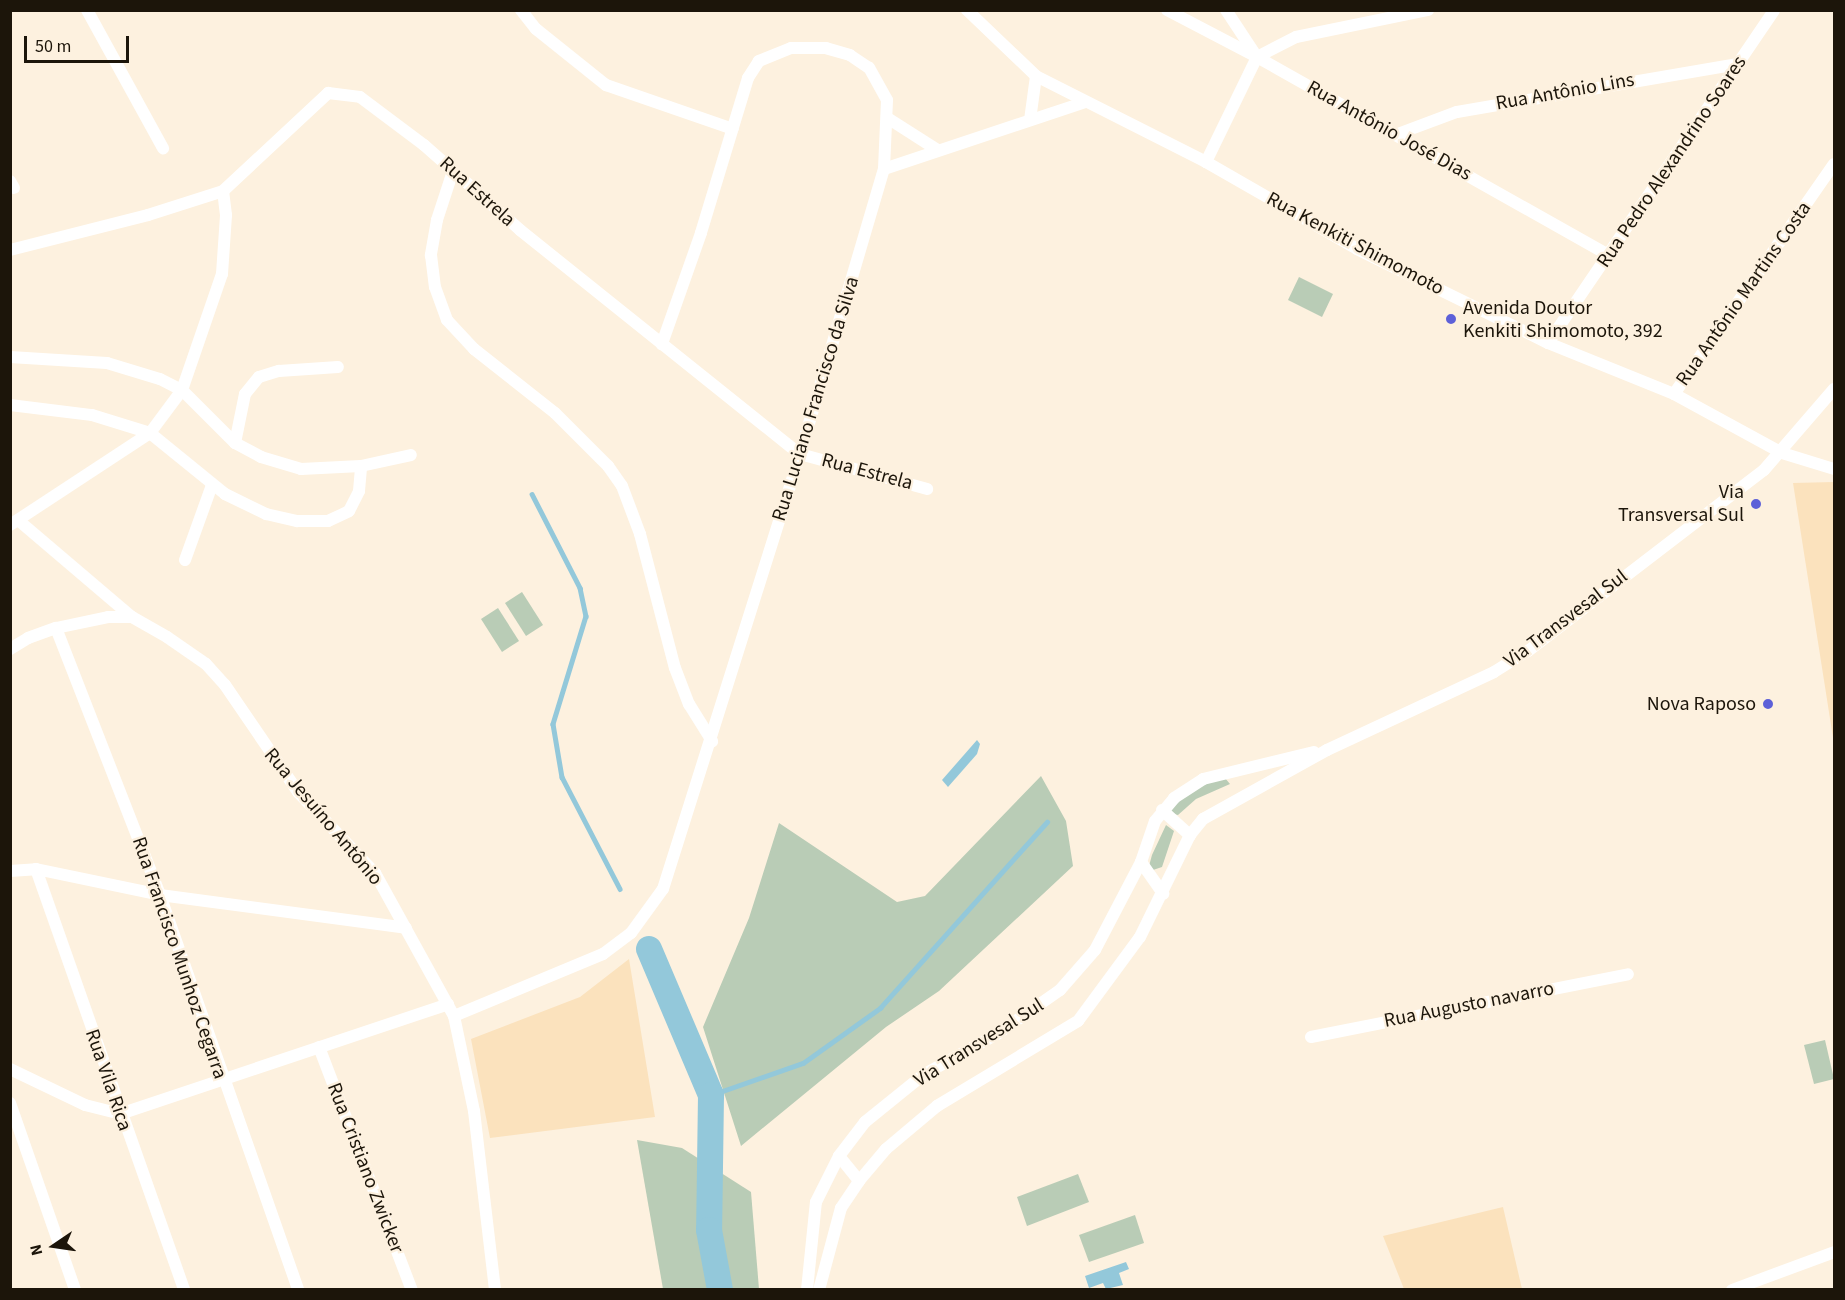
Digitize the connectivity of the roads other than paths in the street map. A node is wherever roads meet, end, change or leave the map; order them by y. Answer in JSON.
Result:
{"nodes":[{"id":1,"x":87,"y":10,"type":"edge"},
{"id":2,"x":521,"y":10,"type":"edge"},
{"id":3,"x":967,"y":10,"type":"edge"},
{"id":4,"x":1167,"y":10,"type":"edge"},
{"id":5,"x":1226,"y":10,"type":"edge"},
{"id":6,"x":1428,"y":10,"type":"edge"},
{"id":7,"x":1774,"y":10,"type":"edge"},
{"id":8,"x":1257,"y":57,"type":"junction"},
{"id":9,"x":1738,"y":64,"type":"junction"},
{"id":10,"x":1036,"y":76,"type":"junction"},
{"id":11,"x":1085,"y":102,"type":"junction"},
{"id":12,"x":889,"y":119,"type":"junction"},
{"id":13,"x":1030,"y":120,"type":"junction"},
{"id":14,"x":733,"y":129,"type":"junction"},
{"id":15,"x":1395,"y":135,"type":"junction"},
{"id":16,"x":164,"y":148,"type":"dead end"},
{"id":17,"x":936,"y":149,"type":"junction"},
{"id":18,"x":1206,"y":162,"type":"junction"},
{"id":19,"x":1834,"y":164,"type":"edge"},
{"id":20,"x":884,"y":169,"type":"junction"},
{"id":21,"x":453,"y":171,"type":"junction"},
{"id":22,"x":223,"y":191,"type":"junction"},
{"id":23,"x":10,"y":250,"type":"edge"},
{"id":24,"x":1609,"y":255,"type":"junction"},
{"id":25,"x":1548,"y":343,"type":"junction"},
{"id":26,"x":662,"y":344,"type":"junction"},
{"id":27,"x":10,"y":357,"type":"edge"},
{"id":28,"x":338,"y":367,"type":"dead end"},
{"id":29,"x":1834,"y":388,"type":"edge"},
{"id":30,"x":182,"y":390,"type":"junction"},
{"id":31,"x":1674,"y":394,"type":"junction"},
{"id":32,"x":10,"y":405,"type":"edge"},
{"id":33,"x":150,"y":433,"type":"junction"},
{"id":34,"x":235,"y":443,"type":"junction"},
{"id":35,"x":1782,"y":453,"type":"junction"},
{"id":36,"x":800,"y":454,"type":"junction"},
{"id":37,"x":411,"y":455,"type":"dead end"},
{"id":38,"x":361,"y":466,"type":"junction"},
{"id":39,"x":1834,"y":469,"type":"edge"},
{"id":40,"x":212,"y":485,"type":"junction"},
{"id":41,"x":927,"y":489,"type":"dead end"},
{"id":42,"x":14,"y":522,"type":"edge"},
{"id":43,"x":185,"y":560,"type":"dead end"},
{"id":44,"x":132,"y":617,"type":"junction"},
{"id":45,"x":56,"y":628,"type":"junction"},
{"id":46,"x":10,"y":649,"type":"edge"},
{"id":47,"x":712,"y":741,"type":"junction"},
{"id":48,"x":1327,"y":750,"type":"junction"},
{"id":49,"x":1162,"y":810,"type":"junction"},
{"id":50,"x":1190,"y":835,"type":"junction"},
{"id":51,"x":1141,"y":862,"type":"junction"},
{"id":52,"x":36,"y":869,"type":"junction"},
{"id":53,"x":10,"y":871,"type":"edge"},
{"id":54,"x":1163,"y":894,"type":"junction"},
{"id":55,"x":160,"y":895,"type":"junction"},
{"id":56,"x":406,"y":928,"type":"junction"},
{"id":57,"x":1628,"y":974,"type":"dead end"},
{"id":58,"x":448,"y":1004,"type":"junction"},
{"id":59,"x":454,"y":1016,"type":"junction"},
{"id":60,"x":1311,"y":1037,"type":"dead end"},
{"id":61,"x":319,"y":1047,"type":"junction"},
{"id":62,"x":10,"y":1069,"type":"edge"},
{"id":63,"x":222,"y":1080,"type":"junction"},
{"id":64,"x":10,"y":1103,"type":"edge"},
{"id":65,"x":120,"y":1114,"type":"junction"},
{"id":66,"x":839,"y":1156,"type":"junction"},
{"id":67,"x":859,"y":1181,"type":"junction"},
{"id":68,"x":1834,"y":1252,"type":"edge"},
{"id":69,"x":75,"y":1290,"type":"edge"},
{"id":70,"x":184,"y":1290,"type":"edge"},
{"id":71,"x":298,"y":1290,"type":"edge"},
{"id":72,"x":412,"y":1290,"type":"edge"},
{"id":73,"x":495,"y":1290,"type":"edge"},
{"id":74,"x":807,"y":1290,"type":"edge"},
{"id":75,"x":819,"y":1290,"type":"edge"},
{"id":76,"x":1732,"y":1290,"type":"edge"}],
"edges":[{"from":1,"to":16,"type":"street"},
{"from":2,"to":14,"type":"street"},
{"from":3,"to":10,"type":"street","name":"Rua Kenkiti Shimomoto"},
{"from":4,"to":8,"type":"street","name":"Rua Antônio José Dias"},
{"from":5,"to":8,"type":"street"},
{"from":6,"to":8,"type":"street"},
{"from":7,"to":9,"type":"street","name":"Rua Pedro Alexandrino Soares"},
{"from":8,"to":15,"type":"street","name":"Rua Antônio José Dias"},
{"from":8,"to":18,"type":"street"},
{"from":9,"to":15,"type":"street","name":"Rua Antônio Lins"},
{"from":9,"to":24,"type":"street","name":"Rua Pedro Alexandrino Soares"},
{"from":10,"to":11,"type":"street","name":"Rua Kenkiti Shimomoto"},
{"from":10,"to":13,"type":"street"},
{"from":11,"to":13,"type":"street"},
{"from":11,"to":18,"type":"street","name":"Rua Kenkiti Shimomoto"},
{"from":12,"to":14,"type":"street","name":"Rua Luciano Francisco da Silva"},
{"from":12,"to":17,"type":"street"},
{"from":12,"to":20,"type":"street","name":"Rua Luciano Francisco da Silva"},
{"from":13,"to":17,"type":"street"},
{"from":14,"to":26,"type":"street","name":"Rua Luciano Francisco da Silva"},
{"from":15,"to":24,"type":"street","name":"Rua Antônio José Dias"},
{"from":17,"to":20,"type":"street"},
{"from":18,"to":25,"type":"street","name":"Rua Kenkiti Shimomoto"},
{"from":19,"to":31,"type":"street","name":"Rua Antônio Martins Costa"},
{"from":20,"to":36,"type":"street","name":"Rua Luciano Francisco da Silva"},
{"from":21,"to":22,"type":"street","name":"Rua Estrela"},
{"from":21,"to":26,"type":"street","name":"Rua Estrela"},
{"from":21,"to":47,"type":"street"},
{"from":22,"to":23,"type":"street","name":"Rua Estrela"},
{"from":22,"to":30,"type":"street"},
{"from":24,"to":25,"type":"street","name":"Rua Pedro Alexandrino Soares"},
{"from":25,"to":31,"type":"street","name":"Rua Kenkiti Shimomoto"},
{"from":26,"to":36,"type":"street","name":"Rua Estrela"},
{"from":27,"to":30,"type":"street"},
{"from":28,"to":34,"type":"street"},
{"from":29,"to":35,"type":"street","name":"Via Transvesal Sul"},
{"from":30,"to":33,"type":"street"},
{"from":30,"to":34,"type":"street"},
{"from":31,"to":35,"type":"street","name":"Rua Kenkiti Shimomoto"},
{"from":32,"to":33,"type":"street"},
{"from":33,"to":40,"type":"street"},
{"from":33,"to":42,"type":"street"},
{"from":34,"to":38,"type":"street"},
{"from":35,"to":39,"type":"street","name":"Rua Kenkiti Shimomoto"},
{"from":35,"to":48,"type":"street","name":"Via Transvesal Sul"},
{"from":36,"to":41,"type":"street","name":"Rua Estrela"},
{"from":36,"to":47,"type":"street","name":"Rua Luciano Francisco da Silva"},
{"from":37,"to":38,"type":"street"},
{"from":38,"to":40,"type":"street"},
{"from":40,"to":43,"type":"street"},
{"from":42,"to":44,"type":"street","name":"Rua Jesuíno Antônio"},
{"from":44,"to":45,"type":"street"},
{"from":44,"to":56,"type":"street","name":"Rua Jesuíno Antônio"},
{"from":45,"to":46,"type":"street"},
{"from":45,"to":55,"type":"street","name":"Rua Francisco Munhoz Cegarra"},
{"from":47,"to":59,"type":"street","name":"Rua Luciano Francisco da Silva"},
{"from":48,"to":49,"type":"street","name":"Via Transvesal Sul"},
{"from":48,"to":50,"type":"street","name":"Via Transvesal Sul"},
{"from":49,"to":50,"type":"street"},
{"from":49,"to":51,"type":"street","name":"Via Transvesal Sul"},
{"from":50,"to":54,"type":"street","name":"Via Transvesal Sul"},
{"from":51,"to":54,"type":"street"},
{"from":51,"to":66,"type":"street","name":"Via Transvesal Sul"},
{"from":52,"to":53,"type":"street"},
{"from":52,"to":55,"type":"street"},
{"from":52,"to":65,"type":"street","name":"Rua Vila Rica"},
{"from":54,"to":67,"type":"street","name":"Via Transvesal Sul"},
{"from":55,"to":56,"type":"street"},
{"from":55,"to":63,"type":"street","name":"Rua Francisco Munhoz Cegarra"},
{"from":56,"to":58,"type":"street","name":"Rua Jesuíno Antônio"},
{"from":57,"to":60,"type":"street","name":"Rua Augusto navarro"},
{"from":58,"to":59,"type":"street","name":"Rua Jesuíno Antônio"},
{"from":58,"to":61,"type":"street"},
{"from":59,"to":73,"type":"street","name":"Rua Jesuíno Antônio"},
{"from":61,"to":63,"type":"street"},
{"from":61,"to":72,"type":"street","name":"Rua Cristiano Zwicker"},
{"from":62,"to":65,"type":"street"},
{"from":63,"to":65,"type":"street"},
{"from":63,"to":71,"type":"street","name":"Rua Francisco Munhoz Cegarra"},
{"from":64,"to":69,"type":"street"},
{"from":65,"to":70,"type":"street","name":"Rua Vila Rica"},
{"from":66,"to":67,"type":"street"},
{"from":66,"to":74,"type":"street","name":"Via Transvesal Sul"},
{"from":67,"to":75,"type":"street","name":"Via Transvesal Sul"},
{"from":68,"to":76,"type":"street"}]}
